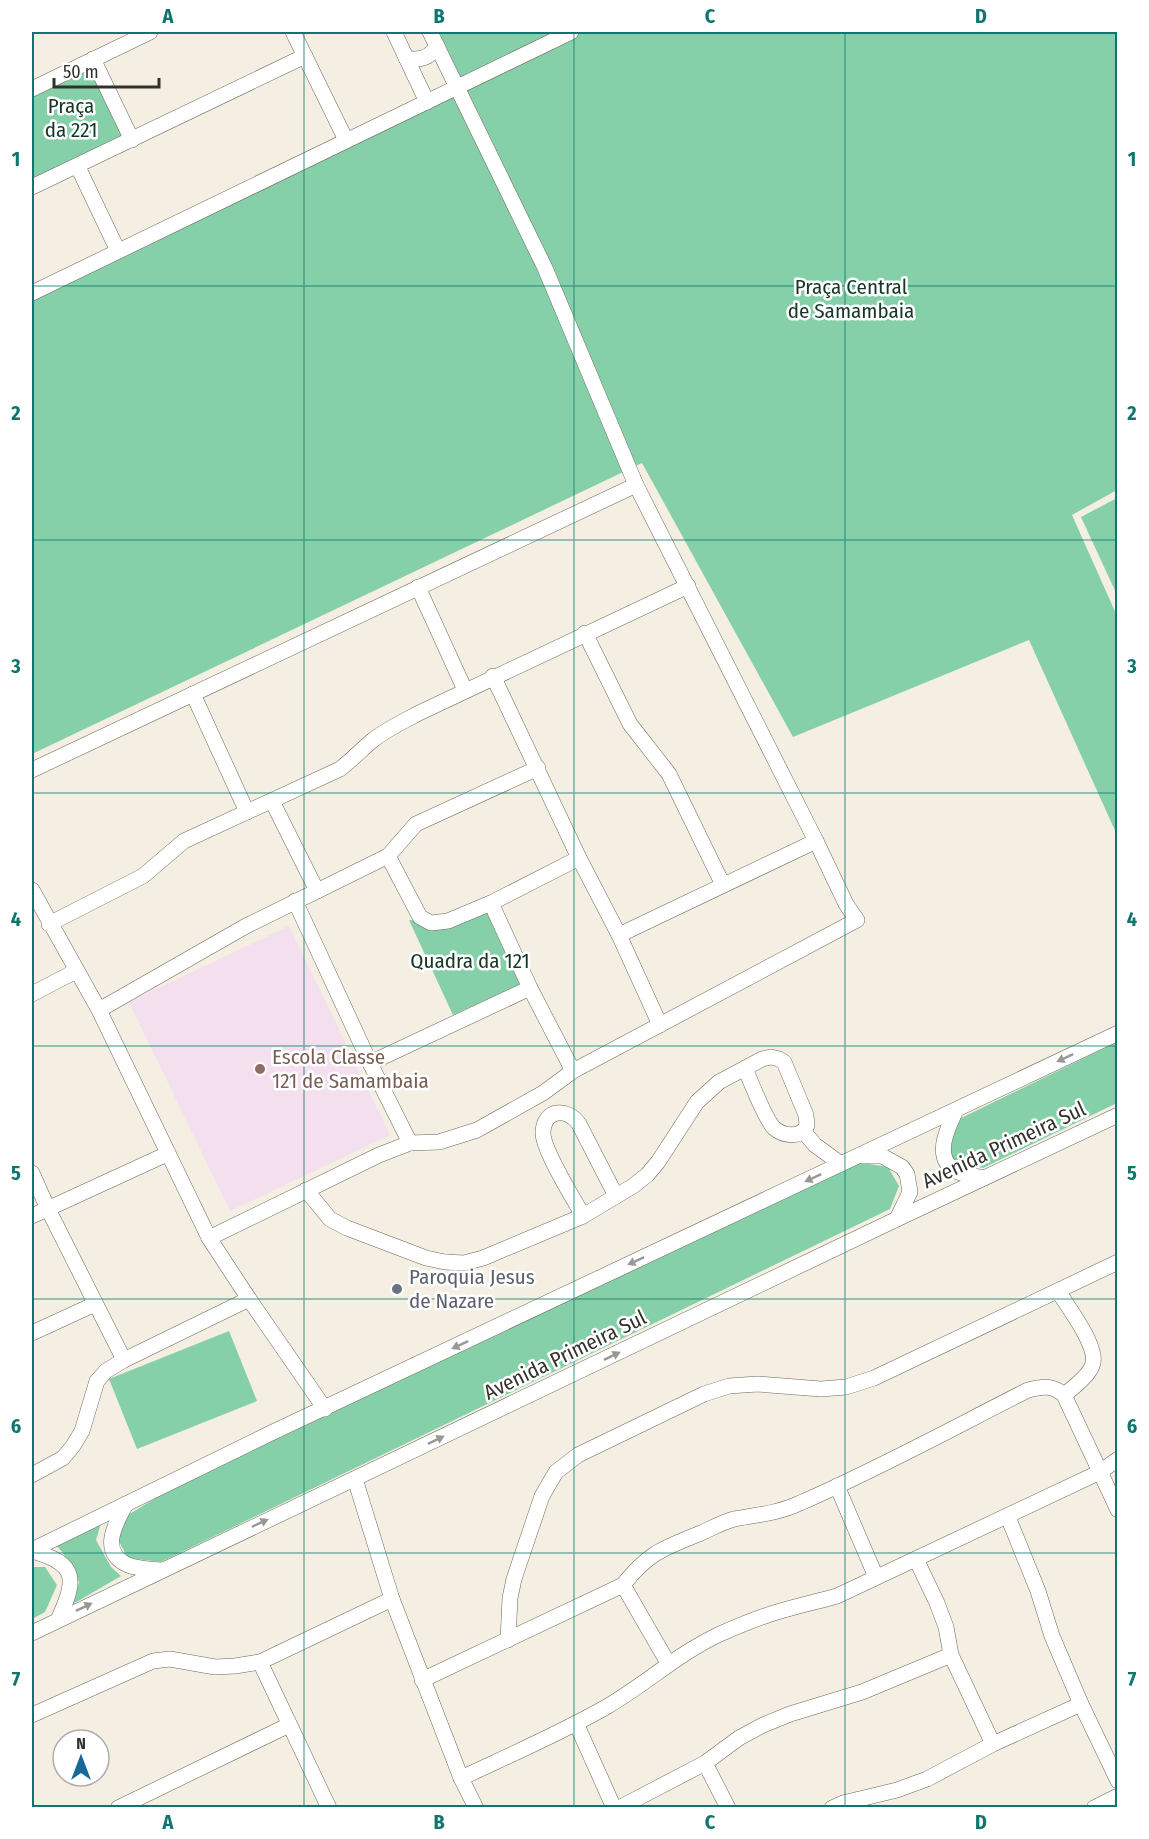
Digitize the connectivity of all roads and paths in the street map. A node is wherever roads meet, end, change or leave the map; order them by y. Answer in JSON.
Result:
{"nodes":[{"id":1,"x":150,"y":32,"type":"edge"},
{"id":2,"x":293,"y":32,"type":"edge"},
{"id":3,"x":394,"y":32,"type":"edge"},
{"id":4,"x":430,"y":32,"type":"edge"},
{"id":5,"x":571,"y":32,"type":"edge"},
{"id":6,"x":545,"y":37,"type":"edge"},
{"id":7,"x":437,"y":46,"type":"junction"},
{"id":8,"x":305,"y":56,"type":"junction"},
{"id":9,"x":406,"y":58,"type":"junction"},
{"id":10,"x":93,"y":59,"type":"junction"},
{"id":11,"x":34,"y":83,"type":"edge"},
{"id":12,"x":458,"y":87,"type":"junction"},
{"id":13,"x":427,"y":102,"type":"junction"},
{"id":14,"x":132,"y":140,"type":"junction"},
{"id":15,"x":346,"y":140,"type":"junction"},
{"id":16,"x":78,"y":166,"type":"junction"},
{"id":17,"x":32,"y":187,"type":"edge"},
{"id":18,"x":118,"y":251,"type":"junction"},
{"id":19,"x":32,"y":293,"type":"edge"},
{"id":20,"x":636,"y":485,"type":"junction"},
{"id":21,"x":688,"y":586,"type":"junction"},
{"id":22,"x":418,"y":587,"type":"junction"},
{"id":23,"x":585,"y":633,"type":"junction"},
{"id":24,"x":493,"y":676,"type":"junction"},
{"id":25,"x":465,"y":690,"type":"junction"},
{"id":26,"x":193,"y":694,"type":"junction"},
{"id":27,"x":538,"y":768,"type":"junction"},
{"id":28,"x":32,"y":770,"type":"edge"},
{"id":29,"x":272,"y":801,"type":"junction"},
{"id":30,"x":247,"y":812,"type":"junction"},
{"id":31,"x":816,"y":841,"type":"junction"},
{"id":32,"x":388,"y":856,"type":"junction"},
{"id":33,"x":579,"y":858,"type":"junction"},
{"id":34,"x":723,"y":885,"type":"junction"},
{"id":35,"x":32,"y":890,"type":"edge"},
{"id":36,"x":317,"y":891,"type":"junction"},
{"id":37,"x":296,"y":900,"type":"junction"},
{"id":38,"x":491,"y":903,"type":"junction"},
{"id":39,"x":49,"y":924,"type":"junction"},
{"id":40,"x":620,"y":935,"type":"junction"},
{"id":41,"x":76,"y":971,"type":"junction"},
{"id":42,"x":530,"y":987,"type":"junction"},
{"id":43,"x":32,"y":994,"type":"edge"},
{"id":44,"x":99,"y":1010,"type":"junction"},
{"id":45,"x":660,"y":1025,"type":"junction"},
{"id":46,"x":1118,"y":1033,"type":"edge"},
{"id":47,"x":370,"y":1063,"type":"junction"},
{"id":48,"x":745,"y":1068,"type":"junction"},
{"id":49,"x":573,"y":1071,"type":"junction"},
{"id":50,"x":956,"y":1110,"type":"junction"},
{"id":51,"x":1118,"y":1115,"type":"edge"},
{"id":52,"x":803,"y":1131,"type":"junction"},
{"id":53,"x":410,"y":1143,"type":"junction"},
{"id":54,"x":167,"y":1154,"type":"junction"},
{"id":55,"x":858,"y":1156,"type":"junction"},
{"id":56,"x":841,"y":1164,"type":"junction"},
{"id":57,"x":32,"y":1173,"type":"edge"},
{"id":58,"x":984,"y":1178,"type":"junction"},
{"id":59,"x":306,"y":1190,"type":"junction"},
{"id":60,"x":616,"y":1197,"type":"junction"},
{"id":61,"x":48,"y":1209,"type":"junction"},
{"id":62,"x":32,"y":1216,"type":"edge"},
{"id":63,"x":584,"y":1216,"type":"junction"},
{"id":64,"x":897,"y":1219,"type":"junction"},
{"id":65,"x":209,"y":1238,"type":"junction"},
{"id":66,"x":1118,"y":1262,"type":"edge"},
{"id":67,"x":1058,"y":1291,"type":"junction"},
{"id":68,"x":249,"y":1299,"type":"junction"},
{"id":69,"x":95,"y":1304,"type":"junction"},
{"id":70,"x":32,"y":1333,"type":"edge"},
{"id":71,"x":124,"y":1360,"type":"junction"},
{"id":72,"x":1065,"y":1395,"type":"junction"},
{"id":73,"x":325,"y":1409,"type":"junction"},
{"id":74,"x":1118,"y":1459,"type":"edge"},
{"id":75,"x":1100,"y":1472,"type":"junction"},
{"id":76,"x":32,"y":1475,"type":"edge"},
{"id":77,"x":355,"y":1479,"type":"junction"},
{"id":78,"x":837,"y":1486,"type":"junction"},
{"id":79,"x":126,"y":1504,"type":"junction"},
{"id":80,"x":1118,"y":1510,"type":"edge"},
{"id":81,"x":1008,"y":1516,"type":"junction"},
{"id":82,"x":32,"y":1551,"type":"edge"},
{"id":83,"x":916,"y":1559,"type":"junction"},
{"id":84,"x":161,"y":1570,"type":"junction"},
{"id":85,"x":876,"y":1577,"type":"junction"},
{"id":86,"x":623,"y":1585,"type":"junction"},
{"id":87,"x":392,"y":1599,"type":"junction"},
{"id":88,"x":58,"y":1620,"type":"junction"},
{"id":89,"x":32,"y":1633,"type":"edge"},
{"id":90,"x":508,"y":1640,"type":"junction"},
{"id":91,"x":951,"y":1655,"type":"junction"},
{"id":92,"x":260,"y":1662,"type":"junction"},
{"id":93,"x":668,"y":1664,"type":"junction"},
{"id":94,"x":422,"y":1680,"type":"junction"},
{"id":95,"x":1081,"y":1704,"type":"junction"},
{"id":96,"x":32,"y":1715,"type":"edge"},
{"id":97,"x":576,"y":1723,"type":"junction"},
{"id":98,"x":289,"y":1725,"type":"junction"},
{"id":99,"x":993,"y":1744,"type":"junction"},
{"id":100,"x":705,"y":1763,"type":"junction"},
{"id":101,"x":461,"y":1778,"type":"junction"},
{"id":102,"x":1118,"y":1781,"type":"edge"},
{"id":103,"x":1118,"y":1796,"type":"edge"},
{"id":104,"x":118,"y":1808,"type":"edge"},
{"id":105,"x":329,"y":1808,"type":"edge"},
{"id":106,"x":476,"y":1808,"type":"edge"},
{"id":107,"x":614,"y":1808,"type":"edge"},
{"id":108,"x":619,"y":1808,"type":"edge"},
{"id":109,"x":728,"y":1808,"type":"edge"},
{"id":110,"x":832,"y":1808,"type":"edge"},
{"id":111,"x":1094,"y":1808,"type":"edge"}],
"edges":[{"from":1,"to":10,"type":"street"},
{"from":2,"to":8,"type":"street"},
{"from":3,"to":9,"type":"street"},
{"from":4,"to":7,"type":"street"},
{"from":5,"to":6,"type":"street"},
{"from":6,"to":12,"type":"street"},
{"from":7,"to":9,"type":"street"},
{"from":7,"to":12,"type":"street"},
{"from":8,"to":14,"type":"street"},
{"from":8,"to":15,"type":"street"},
{"from":9,"to":13,"type":"street"},
{"from":10,"to":11,"type":"street"},
{"from":10,"to":14,"type":"street"},
{"from":12,"to":13,"type":"street"},
{"from":12,"to":20,"type":"street"},
{"from":13,"to":15,"type":"street"},
{"from":14,"to":16,"type":"street"},
{"from":15,"to":18,"type":"street"},
{"from":16,"to":17,"type":"street"},
{"from":16,"to":18,"type":"street"},
{"from":18,"to":19,"type":"street"},
{"from":20,"to":21,"type":"street"},
{"from":20,"to":22,"type":"street"},
{"from":21,"to":23,"type":"street"},
{"from":21,"to":31,"type":"street"},
{"from":22,"to":25,"type":"street"},
{"from":22,"to":26,"type":"street"},
{"from":23,"to":24,"type":"street"},
{"from":23,"to":34,"type":"street"},
{"from":24,"to":25,"type":"street"},
{"from":24,"to":27,"type":"street"},
{"from":25,"to":29,"type":"street"},
{"from":26,"to":28,"type":"street"},
{"from":26,"to":30,"type":"street"},
{"from":27,"to":32,"type":"street"},
{"from":27,"to":33,"type":"street"},
{"from":29,"to":30,"type":"street"},
{"from":29,"to":36,"type":"street"},
{"from":30,"to":39,"type":"street"},
{"from":31,"to":34,"type":"street"},
{"from":31,"to":45,"type":"street"},
{"from":32,"to":36,"type":"street"},
{"from":32,"to":38,"type":"street"},
{"from":33,"to":38,"type":"street"},
{"from":33,"to":40,"type":"street"},
{"from":34,"to":40,"type":"street"},
{"from":35,"to":39,"type":"street"},
{"from":36,"to":37,"type":"street"},
{"from":37,"to":44,"type":"street"},
{"from":37,"to":47,"type":"street"},
{"from":38,"to":42,"type":"street"},
{"from":39,"to":41,"type":"street"},
{"from":40,"to":45,"type":"street"},
{"from":41,"to":43,"type":"street"},
{"from":41,"to":44,"type":"street"},
{"from":42,"to":47,"type":"street"},
{"from":42,"to":49,"type":"street"},
{"from":44,"to":54,"type":"street"},
{"from":45,"to":49,"type":"street"},
{"from":46,"to":50,"type":"street","one_way":true},
{"from":47,"to":53,"type":"street"},
{"from":48,"to":52,"type":"street"},
{"from":48,"to":52,"type":"street"},
{"from":48,"to":60,"type":"street"},
{"from":49,"to":53,"type":"street"},
{"from":50,"to":55,"type":"street"},
{"from":50,"to":58,"type":"street"},
{"from":51,"to":58,"type":"street","name":"Avenida Primeira Sul"},
{"from":52,"to":56,"type":"street"},
{"from":53,"to":59,"type":"street"},
{"from":54,"to":61,"type":"street"},
{"from":54,"to":65,"type":"street"},
{"from":55,"to":56,"type":"street"},
{"from":55,"to":64,"type":"street"},
{"from":56,"to":73,"type":"street","one_way":true},
{"from":57,"to":61,"type":"street"},
{"from":58,"to":64,"type":"street","name":"Avenida Primeira Sul"},
{"from":59,"to":63,"type":"street"},
{"from":59,"to":65,"type":"street"},
{"from":60,"to":63,"type":"street"},
{"from":60,"to":63,"type":"street"},
{"from":61,"to":62,"type":"street"},
{"from":61,"to":69,"type":"street"},
{"from":77,"to":64,"type":"street","name":"Avenida Primeira Sul","one_way":true},
{"from":65,"to":68,"type":"street"},
{"from":66,"to":67,"type":"street"},
{"from":67,"to":72,"type":"street"},
{"from":67,"to":90,"type":"street"},
{"from":68,"to":71,"type":"street"},
{"from":68,"to":73,"type":"street"},
{"from":69,"to":70,"type":"street"},
{"from":69,"to":71,"type":"street"},
{"from":71,"to":76,"type":"street"},
{"from":72,"to":75,"type":"street"},
{"from":72,"to":78,"type":"street"},
{"from":73,"to":79,"type":"street"},
{"from":74,"to":75,"type":"street"},
{"from":75,"to":80,"type":"street"},
{"from":75,"to":81,"type":"street"},
{"from":84,"to":77,"type":"street","name":"Avenida Primeira Sul","one_way":true},
{"from":77,"to":87,"type":"street"},
{"from":78,"to":85,"type":"street"},
{"from":78,"to":86,"type":"street"},
{"from":79,"to":82,"type":"street"},
{"from":79,"to":84,"type":"street"},
{"from":81,"to":83,"type":"street"},
{"from":81,"to":95,"type":"street"},
{"from":82,"to":88,"type":"street"},
{"from":83,"to":85,"type":"street"},
{"from":83,"to":91,"type":"street"},
{"from":88,"to":84,"type":"street","name":"Avenida Primeira Sul","one_way":true},
{"from":85,"to":93,"type":"street"},
{"from":86,"to":90,"type":"street"},
{"from":86,"to":93,"type":"street"},
{"from":87,"to":92,"type":"street"},
{"from":87,"to":94,"type":"street"},
{"from":88,"to":89,"type":"street","name":"Avenida Primeira Sul"},
{"from":90,"to":94,"type":"street"},
{"from":91,"to":99,"type":"street"},
{"from":91,"to":100,"type":"street"},
{"from":92,"to":96,"type":"street"},
{"from":92,"to":98,"type":"street"},
{"from":93,"to":97,"type":"street"},
{"from":94,"to":101,"type":"street"},
{"from":95,"to":99,"type":"street"},
{"from":95,"to":102,"type":"street"},
{"from":97,"to":101,"type":"street"},
{"from":97,"to":107,"type":"street"},
{"from":98,"to":104,"type":"street"},
{"from":98,"to":105,"type":"street"},
{"from":99,"to":110,"type":"street"},
{"from":100,"to":108,"type":"street"},
{"from":100,"to":109,"type":"street"},
{"from":101,"to":106,"type":"street"},
{"from":103,"to":111,"type":"street"}]}
